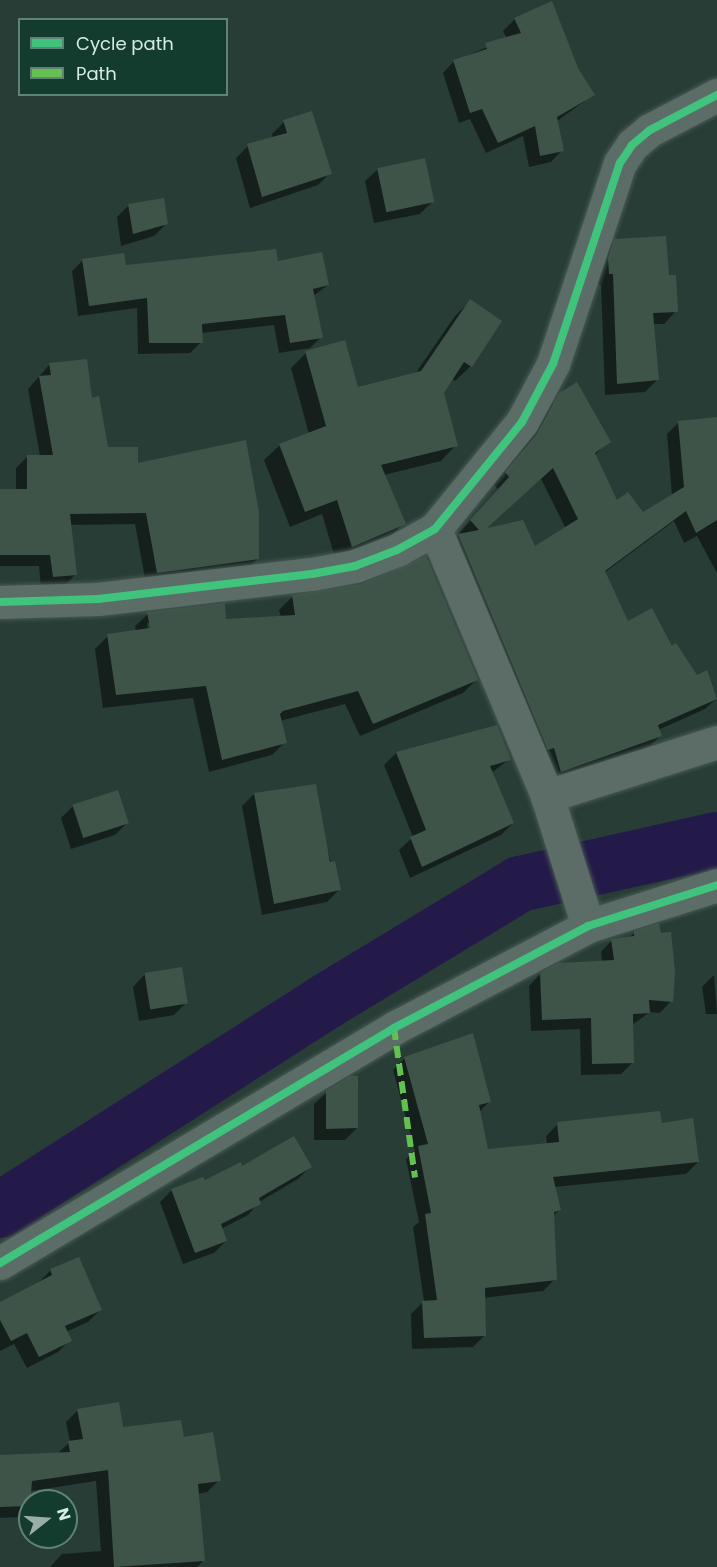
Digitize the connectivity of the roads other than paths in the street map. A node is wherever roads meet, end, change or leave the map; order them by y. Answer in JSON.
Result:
{"nodes":[{"id":1,"x":717,"y":95,"type":"edge"},
{"id":2,"x":435,"y":529,"type":"junction"},
{"id":3,"x":0,"y":602,"type":"edge"},
{"id":4,"x":717,"y":742,"type":"edge"},
{"id":5,"x":547,"y":796,"type":"junction"},
{"id":6,"x":717,"y":885,"type":"edge"},
{"id":7,"x":585,"y":918,"type":"junction"},
{"id":8,"x":0,"y":1263,"type":"edge"}],
"edges":[{"from":1,"to":2,"type":"street"},
{"from":2,"to":3,"type":"street"},
{"from":2,"to":5,"type":"street"},
{"from":4,"to":5,"type":"street"},
{"from":5,"to":7,"type":"street"},
{"from":6,"to":7,"type":"street"},
{"from":7,"to":8,"type":"street"}]}
